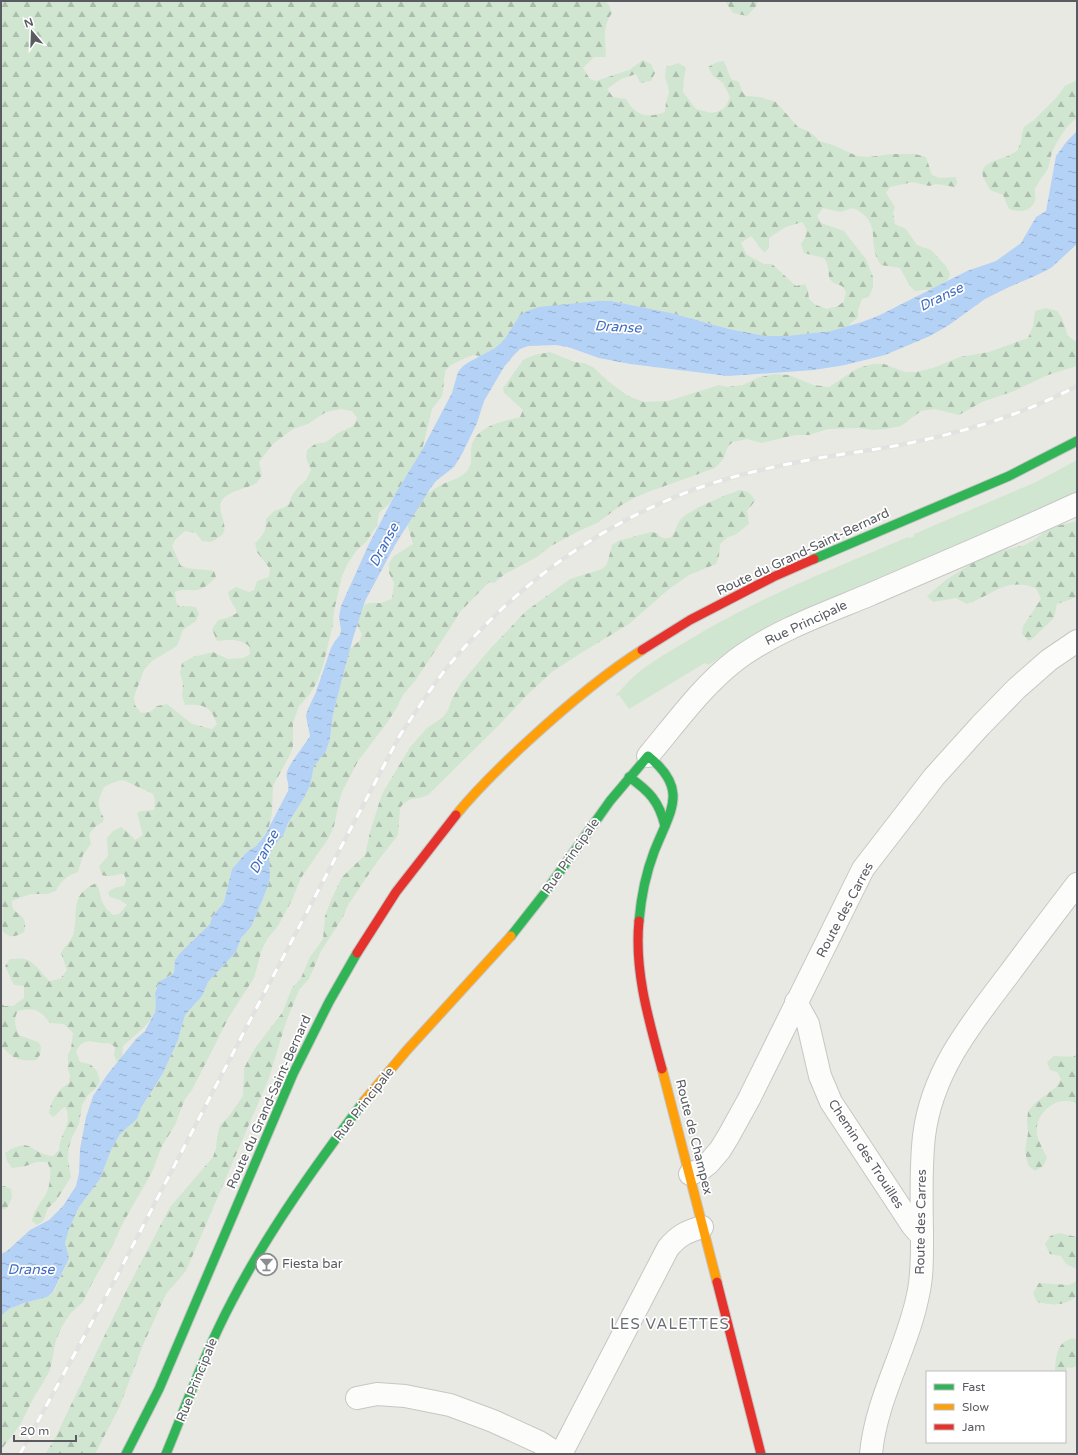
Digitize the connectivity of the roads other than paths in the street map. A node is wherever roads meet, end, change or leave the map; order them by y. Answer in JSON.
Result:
{"nodes":[{"id":1,"x":1077,"y":441,"type":"edge"},
{"id":2,"x":1077,"y":504,"type":"edge"},
{"id":3,"x":1077,"y":640,"type":"edge"},
{"id":4,"x":648,"y":756,"type":"junction"},
{"id":5,"x":629,"y":777,"type":"junction"},
{"id":6,"x":665,"y":826,"type":"junction"},
{"id":7,"x":1077,"y":884,"type":"edge"},
{"id":8,"x":796,"y":1002,"type":"junction"},
{"id":9,"x":690,"y":1174,"type":"junction"},
{"id":10,"x":702,"y":1227,"type":"junction"},
{"id":11,"x":922,"y":1232,"type":"junction"},
{"id":12,"x":357,"y":1398,"type":"dead end"},
{"id":13,"x":126,"y":1454,"type":"edge"},
{"id":14,"x":166,"y":1454,"type":"edge"},
{"id":15,"x":559,"y":1454,"type":"edge"},
{"id":16,"x":761,"y":1454,"type":"edge"},
{"id":17,"x":871,"y":1454,"type":"edge"}],
"edges":[{"from":1,"to":13,"type":"street","name":"Route du Grand-Saint-Bernard"},
{"from":2,"to":4,"type":"street","name":"Rue Principale"},
{"from":3,"to":8,"type":"street","name":"Route des Carres"},
{"from":4,"to":5,"type":"street","name":"Rue Principale"},
{"from":4,"to":6,"type":"street","name":"Route de Champex"},
{"from":5,"to":6,"type":"street"},
{"from":5,"to":14,"type":"street","name":"Rue Principale"},
{"from":6,"to":9,"type":"street","name":"Route de Champex"},
{"from":7,"to":11,"type":"street","name":"Route des Carres"},
{"from":8,"to":9,"type":"street","name":"Route des Carres"},
{"from":8,"to":11,"type":"street","name":"Chemin des Trouilles"},
{"from":9,"to":10,"type":"street","name":"Route de Champex"},
{"from":10,"to":15,"type":"street"},
{"from":10,"to":16,"type":"street","name":"Route de Champex"},
{"from":11,"to":17,"type":"street","name":"Route des Carres"},
{"from":12,"to":15,"type":"street"}]}
